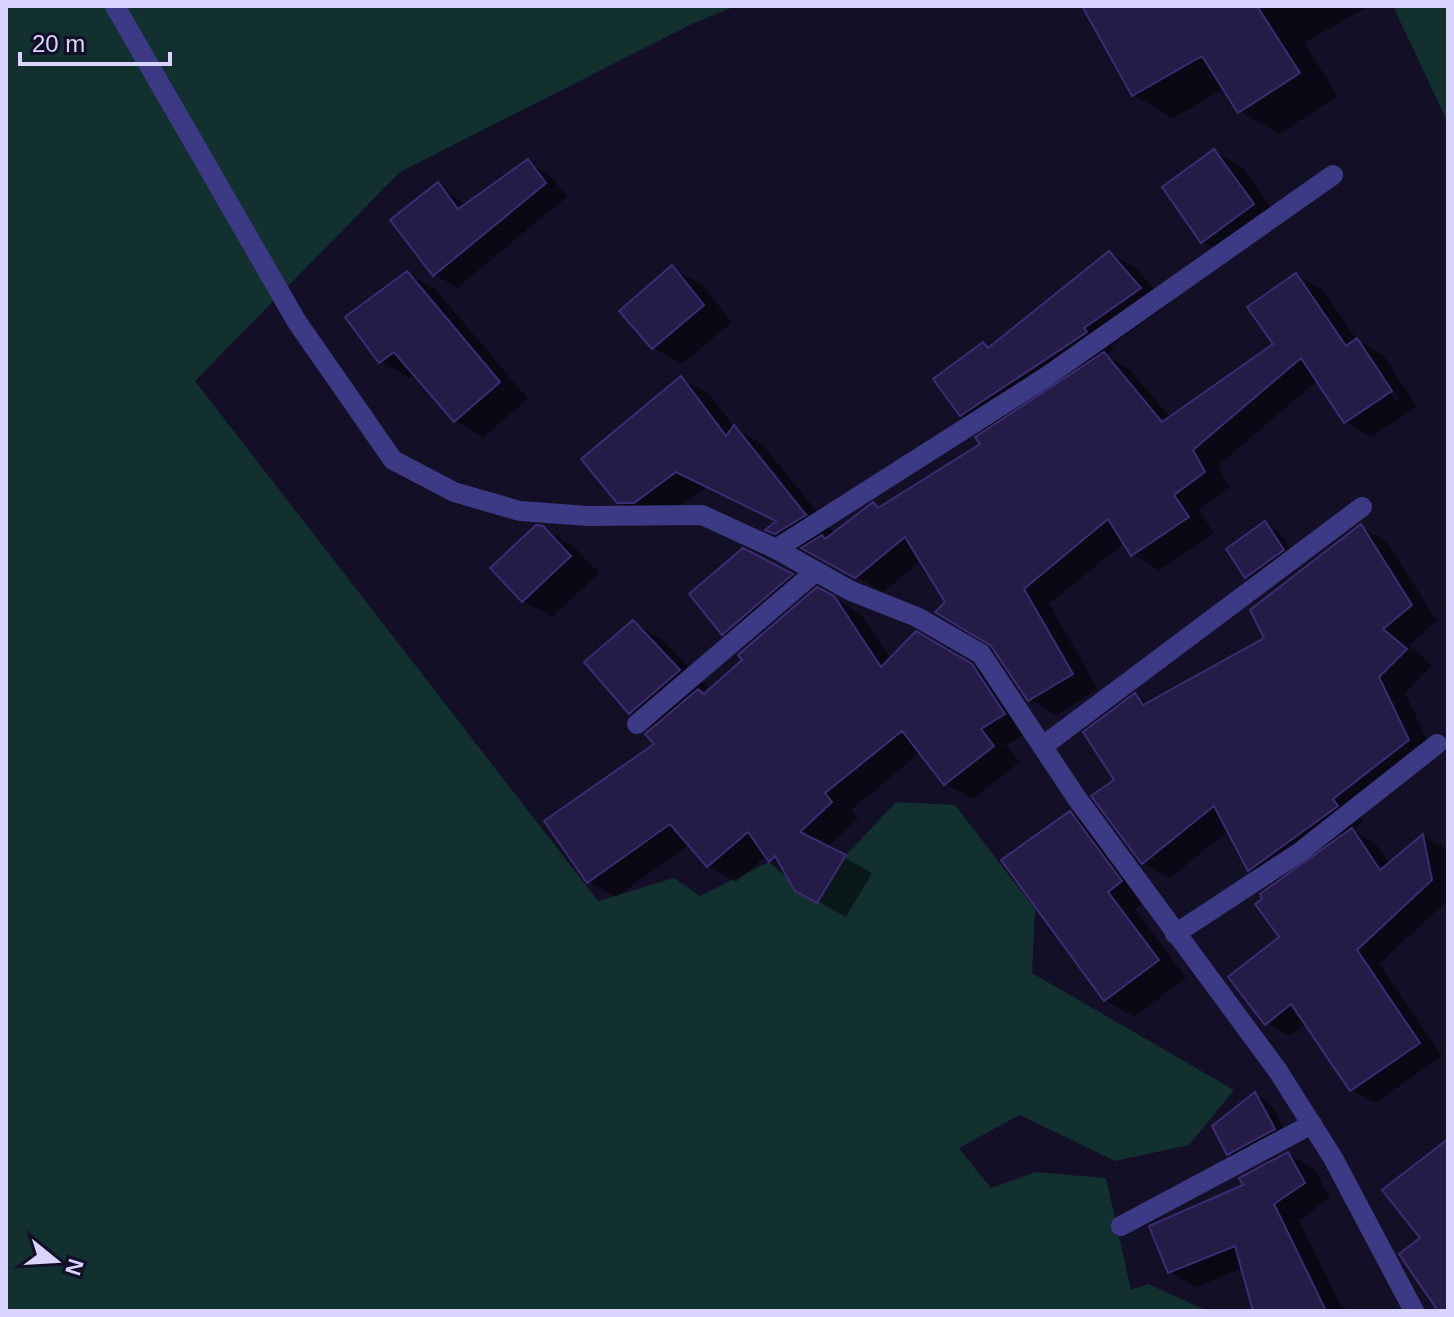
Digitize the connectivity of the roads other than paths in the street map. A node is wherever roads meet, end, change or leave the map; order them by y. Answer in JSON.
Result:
{"nodes":[{"id":1,"x":115,"y":6,"type":"edge"},
{"id":2,"x":1333,"y":175,"type":"dead end"},
{"id":3,"x":1362,"y":507,"type":"dead end"},
{"id":4,"x":776,"y":549,"type":"junction"},
{"id":5,"x":815,"y":572,"type":"junction"},
{"id":6,"x":637,"y":724,"type":"dead end"},
{"id":7,"x":1437,"y":744,"type":"dead end"},
{"id":8,"x":1043,"y":746,"type":"junction"},
{"id":9,"x":1175,"y":934,"type":"junction"},
{"id":10,"x":1312,"y":1124,"type":"junction"},
{"id":11,"x":1121,"y":1226,"type":"dead end"},
{"id":12,"x":1414,"y":1311,"type":"edge"}],
"edges":[{"from":1,"to":4,"type":"street"},
{"from":2,"to":4,"type":"street"},
{"from":3,"to":8,"type":"street"},
{"from":4,"to":5,"type":"street"},
{"from":5,"to":6,"type":"street"},
{"from":5,"to":8,"type":"street"},
{"from":7,"to":9,"type":"street"},
{"from":8,"to":9,"type":"street"},
{"from":9,"to":10,"type":"street"},
{"from":10,"to":11,"type":"street"},
{"from":10,"to":12,"type":"street"}]}
